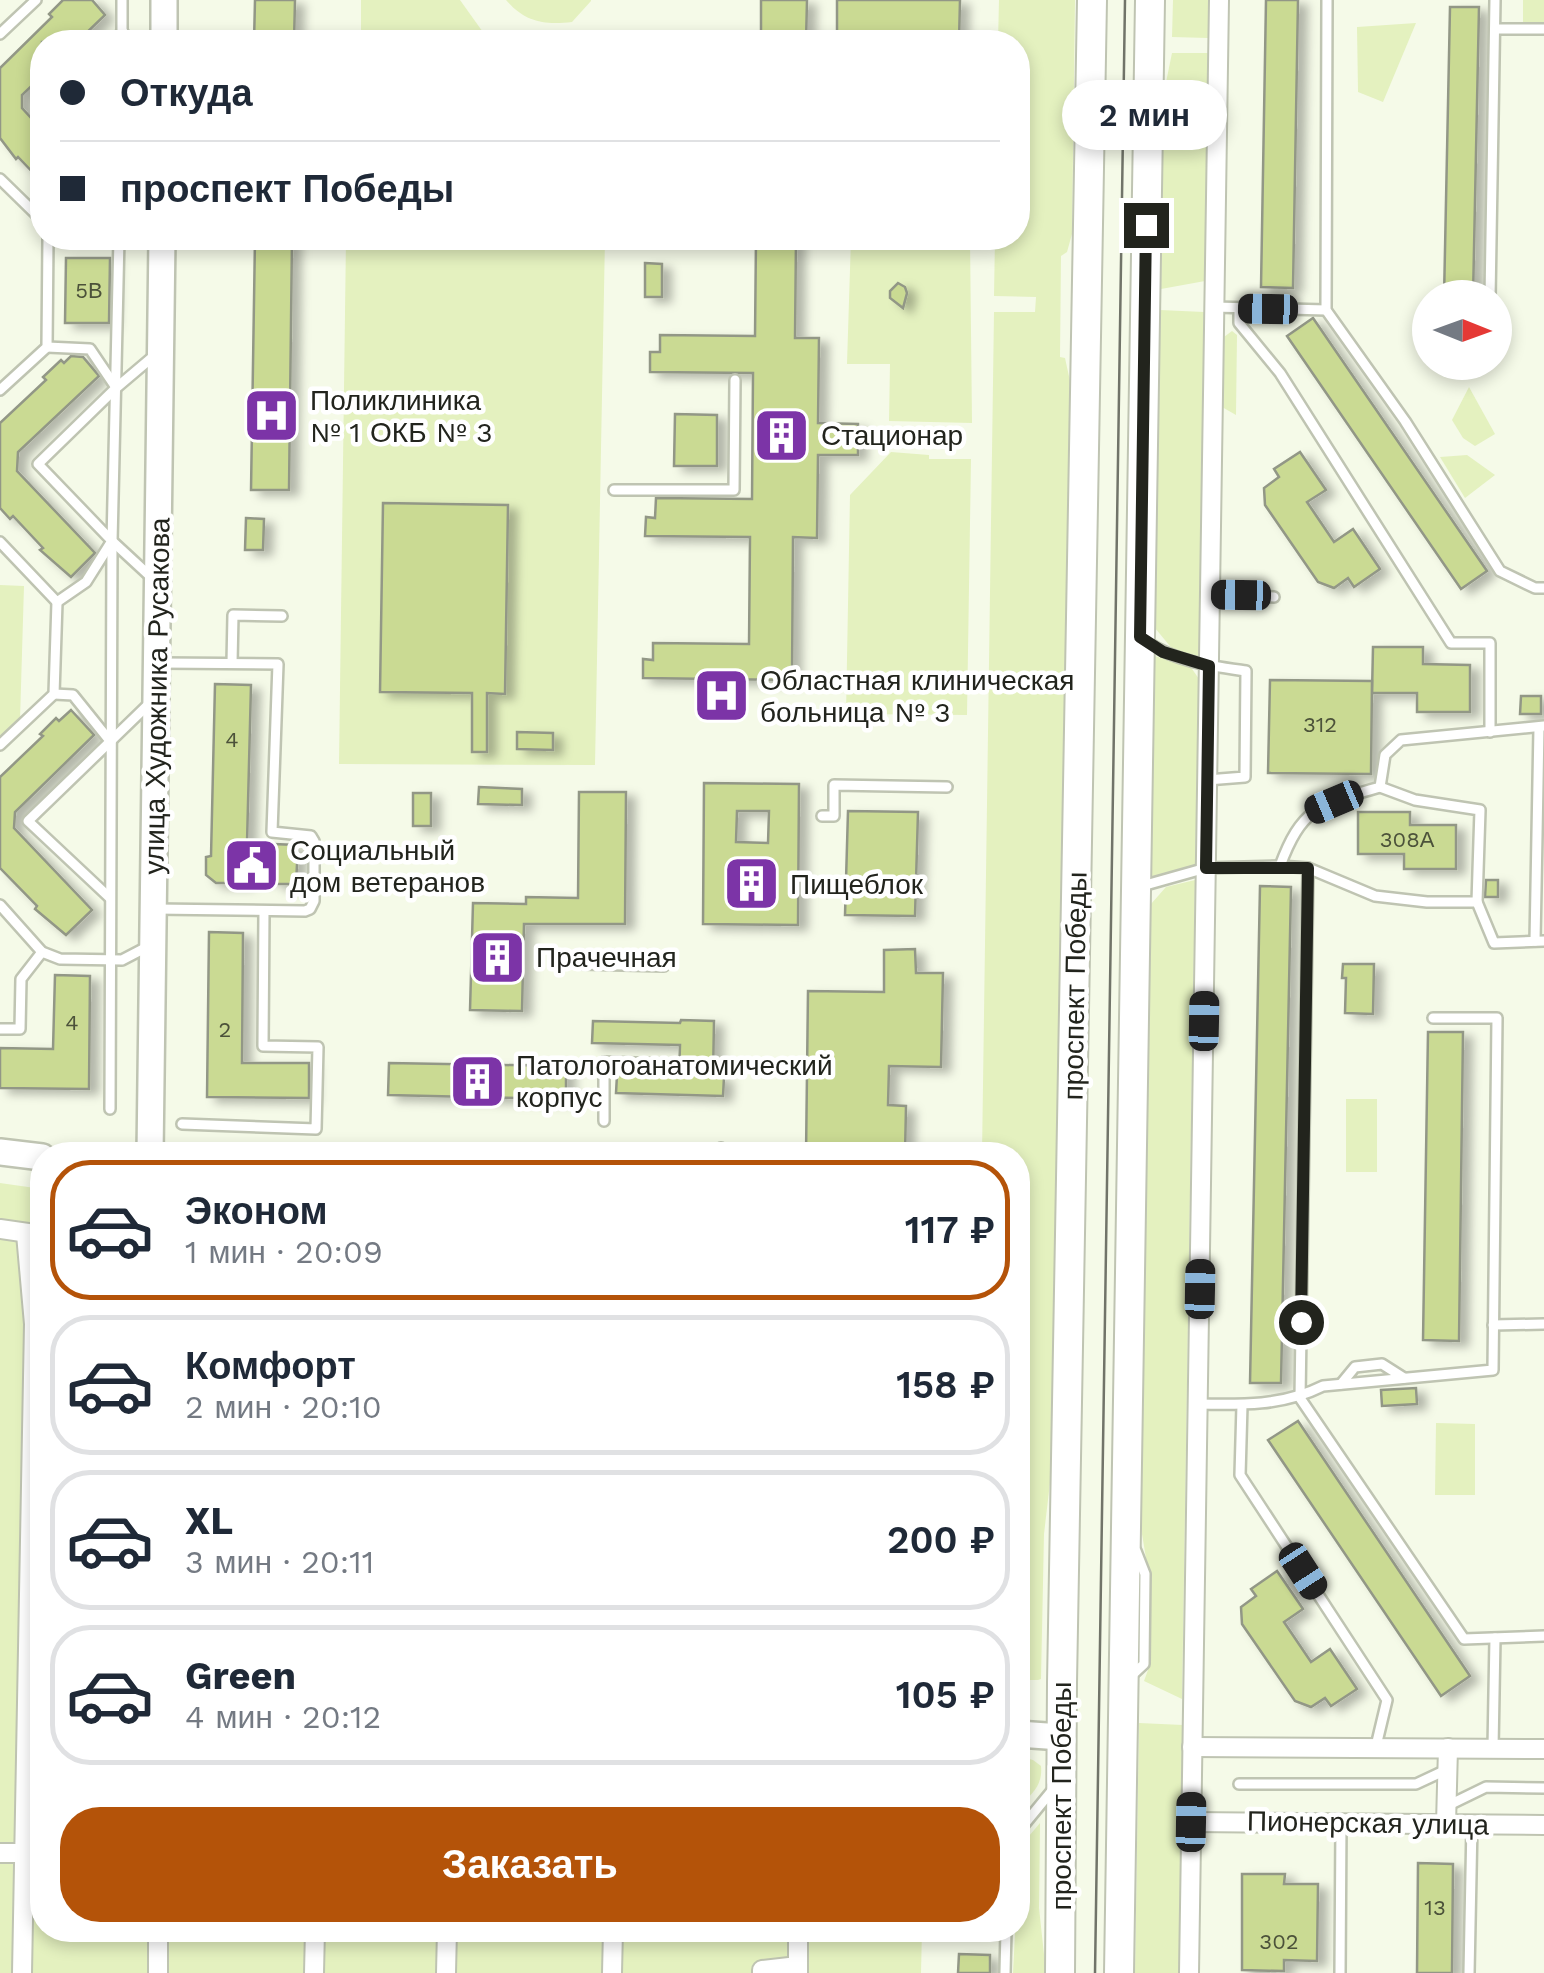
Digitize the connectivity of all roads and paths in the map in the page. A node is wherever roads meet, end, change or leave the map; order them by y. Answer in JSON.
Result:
{"nodes":[{"id":1,"x":36,"y":0,"type":"edge"},
{"id":2,"x":122,"y":0,"type":"edge"},
{"id":3,"x":164,"y":0,"type":"edge"},
{"id":4,"x":1092,"y":0,"type":"edge"},
{"id":5,"x":1150,"y":0,"type":"edge"},
{"id":6,"x":1219,"y":0,"type":"edge"},
{"id":7,"x":1328,"y":0,"type":"edge"},
{"id":8,"x":1495,"y":0,"type":"edge"},
{"id":9,"x":1495,"y":28,"type":"junction"},
{"id":10,"x":122,"y":30,"type":"edge"},
{"id":11,"x":164,"y":30,"type":"edge"},
{"id":12,"x":1544,"y":30,"type":"edge"},
{"id":13,"x":0,"y":34,"type":"edge"},
{"id":14,"x":0,"y":178,"type":"edge"},
{"id":15,"x":30,"y":208,"type":"edge"},
{"id":16,"x":48,"y":250,"type":"edge"},
{"id":17,"x":119,"y":250,"type":"edge"},
{"id":18,"x":162,"y":250,"type":"edge"},
{"id":19,"x":1490,"y":280,"type":"edge"},
{"id":20,"x":1214,"y":307,"type":"junction"},
{"id":21,"x":1239,"y":308,"type":"junction"},
{"id":22,"x":1326,"y":310,"type":"junction"},
{"id":23,"x":47,"y":347,"type":"junction"},
{"id":24,"x":161,"y":350,"type":"junction"},
{"id":25,"x":735,"y":380,"type":"dead end"},
{"id":26,"x":116,"y":388,"type":"junction"},
{"id":27,"x":0,"y":390,"type":"edge"},
{"id":28,"x":614,"y":490,"type":"dead end"},
{"id":29,"x":0,"y":542,"type":"edge"},
{"id":30,"x":112,"y":542,"type":"junction"},
{"id":31,"x":159,"y":584,"type":"junction"},
{"id":32,"x":1544,"y":588,"type":"edge"},
{"id":33,"x":1210,"y":594,"type":"junction"},
{"id":34,"x":1274,"y":598,"type":"dead end"},
{"id":35,"x":57,"y":602,"type":"junction"},
{"id":36,"x":282,"y":616,"type":"dead end"},
{"id":37,"x":1140,"y":637,"type":"junction"},
{"id":38,"x":158,"y":663,"type":"junction"},
{"id":39,"x":232,"y":663,"type":"junction"},
{"id":40,"x":1209,"y":666,"type":"junction"},
{"id":41,"x":54,"y":694,"type":"junction"},
{"id":42,"x":158,"y":696,"type":"junction"},
{"id":43,"x":1541,"y":727,"type":"edge"},
{"id":44,"x":1490,"y":732,"type":"junction"},
{"id":45,"x":110,"y":741,"type":"junction"},
{"id":46,"x":0,"y":745,"type":"edge"},
{"id":47,"x":1207,"y":780,"type":"junction"},
{"id":48,"x":1380,"y":787,"type":"junction"},
{"id":49,"x":947,"y":788,"type":"dead end"},
{"id":50,"x":822,"y":816,"type":"dead end"},
{"id":51,"x":1280,"y":866,"type":"junction"},
{"id":52,"x":1206,"y":868,"type":"junction"},
{"id":53,"x":1308,"y":868,"type":"junction"},
{"id":54,"x":1136,"y":888,"type":"junction"},
{"id":55,"x":110,"y":898,"type":"junction"},
{"id":56,"x":1476,"y":902,"type":"junction"},
{"id":57,"x":1,"y":909,"type":"edge"},
{"id":58,"x":154,"y":910,"type":"junction"},
{"id":59,"x":264,"y":911,"type":"junction"},
{"id":60,"x":1539,"y":942,"type":"edge"},
{"id":61,"x":154,"y":944,"type":"junction"},
{"id":62,"x":42,"y":952,"type":"junction"},
{"id":63,"x":110,"y":960,"type":"junction"},
{"id":64,"x":580,"y":964,"type":"dead end"},
{"id":65,"x":664,"y":966,"type":"dead end"},
{"id":66,"x":1432,"y":1018,"type":"dead end"},
{"id":67,"x":0,"y":1029,"type":"edge"},
{"id":68,"x":668,"y":1064,"type":"dead end"},
{"id":69,"x":110,"y":1109,"type":"dead end"},
{"id":70,"x":604,"y":1120,"type":"dead end"},
{"id":71,"x":182,"y":1124,"type":"dead end"},
{"id":72,"x":150,"y":1142,"type":"edge"},
{"id":73,"x":0,"y":1152,"type":"edge"},
{"id":74,"x":30,"y":1156,"type":"edge"},
{"id":75,"x":0,"y":1229,"type":"edge"},
{"id":76,"x":30,"y":1233,"type":"edge"},
{"id":77,"x":1544,"y":1324,"type":"edge"},
{"id":78,"x":1493,"y":1325,"type":"junction"},
{"id":79,"x":1404,"y":1378,"type":"junction"},
{"id":80,"x":1341,"y":1384,"type":"junction"},
{"id":81,"x":1300,"y":1398,"type":"junction"},
{"id":82,"x":1198,"y":1404,"type":"junction"},
{"id":83,"x":1242,"y":1405,"type":"junction"},
{"id":84,"x":1544,"y":1636,"type":"edge"},
{"id":85,"x":1495,"y":1638,"type":"junction"},
{"id":86,"x":1030,"y":1735,"type":"edge"},
{"id":87,"x":1061,"y":1737,"type":"junction"},
{"id":88,"x":1376,"y":1746,"type":"junction"},
{"id":89,"x":1192,"y":1747,"type":"junction"},
{"id":90,"x":1448,"y":1748,"type":"junction"},
{"id":91,"x":1493,"y":1748,"type":"junction"},
{"id":92,"x":1544,"y":1749,"type":"edge"},
{"id":93,"x":1448,"y":1769,"type":"junction"},
{"id":94,"x":1060,"y":1782,"type":"junction"},
{"id":95,"x":1239,"y":1784,"type":"dead end"},
{"id":96,"x":1544,"y":1788,"type":"edge"},
{"id":97,"x":1446,"y":1815,"type":"junction"},
{"id":98,"x":1030,"y":1818,"type":"edge"},
{"id":99,"x":1191,"y":1822,"type":"junction"},
{"id":100,"x":1341,"y":1822,"type":"junction"},
{"id":101,"x":1472,"y":1824,"type":"junction"},
{"id":102,"x":1544,"y":1825,"type":"edge"},
{"id":103,"x":0,"y":1853,"type":"edge"},
{"id":104,"x":30,"y":1853,"type":"edge"},
{"id":105,"x":30,"y":1893,"type":"edge"},
{"id":106,"x":158,"y":1942,"type":"edge"},
{"id":107,"x":315,"y":1942,"type":"edge"},
{"id":108,"x":446,"y":1942,"type":"edge"},
{"id":109,"x":613,"y":1942,"type":"edge"},
{"id":110,"x":798,"y":1942,"type":"edge"},
{"id":111,"x":1006,"y":1942,"type":"edge"},
{"id":112,"x":798,"y":1969,"type":"edge"},
{"id":113,"x":22,"y":1973,"type":"edge"},
{"id":114,"x":158,"y":1973,"type":"edge"},
{"id":115,"x":314,"y":1973,"type":"edge"},
{"id":116,"x":446,"y":1973,"type":"edge"},
{"id":117,"x":612,"y":1973,"type":"edge"},
{"id":118,"x":762,"y":1973,"type":"edge"},
{"id":119,"x":1005,"y":1973,"type":"edge"},
{"id":120,"x":1060,"y":1973,"type":"edge"},
{"id":121,"x":1120,"y":1973,"type":"edge"},
{"id":122,"x":1189,"y":1973,"type":"edge"},
{"id":123,"x":1340,"y":1973,"type":"edge"},
{"id":124,"x":1470,"y":1973,"type":"edge"}],
"edges":[{"from":1,"to":13,"type":"lane"},
{"from":2,"to":10,"type":"lane"},
{"from":3,"to":11,"type":"street"},
{"from":4,"to":87,"type":"main road","name":"проспект Победы"},
{"from":5,"to":37,"type":"main road"},
{"from":6,"to":20,"type":"street"},
{"from":7,"to":22,"type":"lane"},
{"from":8,"to":9,"type":"lane"},
{"from":9,"to":12,"type":"lane"},
{"from":9,"to":19,"type":"lane"},
{"from":14,"to":15,"type":"lane"},
{"from":16,"to":23,"type":"lane"},
{"from":17,"to":26,"type":"lane"},
{"from":18,"to":24,"type":"street","name":"улица Художника Русакова"},
{"from":20,"to":21,"type":"lane"},
{"from":20,"to":33,"type":"street"},
{"from":21,"to":22,"type":"lane"},
{"from":21,"to":44,"type":"lane"},
{"from":22,"to":32,"type":"lane"},
{"from":23,"to":26,"type":"lane"},
{"from":23,"to":27,"type":"lane"},
{"from":24,"to":26,"type":"lane"},
{"from":24,"to":31,"type":"street","name":"улица Художника Русакова"},
{"from":25,"to":28,"type":"lane"},
{"from":26,"to":30,"type":"lane"},
{"from":26,"to":30,"type":"lane"},
{"from":29,"to":35,"type":"lane"},
{"from":30,"to":31,"type":"lane"},
{"from":30,"to":35,"type":"lane"},
{"from":30,"to":45,"type":"lane"},
{"from":31,"to":38,"type":"street","name":"улица Художника Русакова"},
{"from":33,"to":34,"type":"lane"},
{"from":33,"to":40,"type":"street"},
{"from":35,"to":41,"type":"lane"},
{"from":36,"to":39,"type":"lane"},
{"from":37,"to":40,"type":"lane"},
{"from":37,"to":54,"type":"main road"},
{"from":38,"to":39,"type":"lane"},
{"from":38,"to":42,"type":"street","name":"улица Художника Русакова"},
{"from":39,"to":59,"type":"lane"},
{"from":40,"to":47,"type":"street"},
{"from":40,"to":47,"type":"lane"},
{"from":41,"to":45,"type":"lane"},
{"from":41,"to":46,"type":"lane"},
{"from":42,"to":45,"type":"lane"},
{"from":42,"to":58,"type":"street","name":"улица Художника Русакова"},
{"from":43,"to":44,"type":"lane"},
{"from":43,"to":60,"type":"lane"},
{"from":44,"to":48,"type":"lane"},
{"from":45,"to":55,"type":"lane"},
{"from":45,"to":55,"type":"lane"},
{"from":47,"to":52,"type":"street"},
{"from":48,"to":51,"type":"lane"},
{"from":48,"to":56,"type":"lane"},
{"from":49,"to":50,"type":"lane"},
{"from":51,"to":52,"type":"lane"},
{"from":51,"to":53,"type":"lane"},
{"from":52,"to":54,"type":"lane"},
{"from":52,"to":82,"type":"street"},
{"from":53,"to":56,"type":"lane"},
{"from":53,"to":81,"type":"lane"},
{"from":54,"to":121,"type":"main road"},
{"from":55,"to":63,"type":"lane"},
{"from":56,"to":60,"type":"lane"},
{"from":57,"to":62,"type":"lane"},
{"from":58,"to":59,"type":"lane"},
{"from":58,"to":61,"type":"street","name":"улица Художника Русакова"},
{"from":59,"to":71,"type":"lane"},
{"from":61,"to":63,"type":"lane"},
{"from":61,"to":72,"type":"street","name":"улица Художника Русакова"},
{"from":62,"to":63,"type":"lane"},
{"from":62,"to":67,"type":"lane"},
{"from":63,"to":69,"type":"lane"},
{"from":64,"to":65,"type":"lane"},
{"from":66,"to":78,"type":"lane"},
{"from":68,"to":70,"type":"lane"},
{"from":73,"to":74,"type":"street"},
{"from":75,"to":76,"type":"street"},
{"from":77,"to":78,"type":"lane"},
{"from":78,"to":79,"type":"lane"},
{"from":79,"to":80,"type":"lane"},
{"from":79,"to":80,"type":"lane"},
{"from":80,"to":81,"type":"lane"},
{"from":81,"to":83,"type":"lane"},
{"from":81,"to":85,"type":"lane"},
{"from":82,"to":83,"type":"lane"},
{"from":82,"to":89,"type":"street"},
{"from":83,"to":88,"type":"lane"},
{"from":84,"to":85,"type":"lane"},
{"from":85,"to":91,"type":"lane"},
{"from":86,"to":87,"type":"street"},
{"from":87,"to":94,"type":"main road","name":"проспект Победы"},
{"from":88,"to":89,"type":"street"},
{"from":88,"to":90,"type":"street"},
{"from":89,"to":99,"type":"street"},
{"from":90,"to":91,"type":"street"},
{"from":90,"to":93,"type":"street"},
{"from":91,"to":92,"type":"street"},
{"from":93,"to":95,"type":"lane"},
{"from":93,"to":97,"type":"street"},
{"from":94,"to":98,"type":"lane"},
{"from":94,"to":120,"type":"main road","name":"проспект Победы"},
{"from":96,"to":97,"type":"lane"},
{"from":97,"to":100,"type":"street","name":"Пионерская улица"},
{"from":97,"to":101,"type":"street","name":"Пионерская улица"},
{"from":99,"to":100,"type":"street","name":"Пионерская улица"},
{"from":99,"to":122,"type":"street"},
{"from":100,"to":123,"type":"lane"},
{"from":101,"to":102,"type":"street","name":"Пионерская улица"},
{"from":101,"to":124,"type":"lane"},
{"from":103,"to":104,"type":"street"},
{"from":105,"to":113,"type":"street"},
{"from":106,"to":114,"type":"street"},
{"from":107,"to":115,"type":"street"},
{"from":108,"to":116,"type":"street"},
{"from":109,"to":117,"type":"street"},
{"from":110,"to":112,"type":"street"},
{"from":111,"to":119,"type":"lane"},
{"from":112,"to":118,"type":"street"}]}
